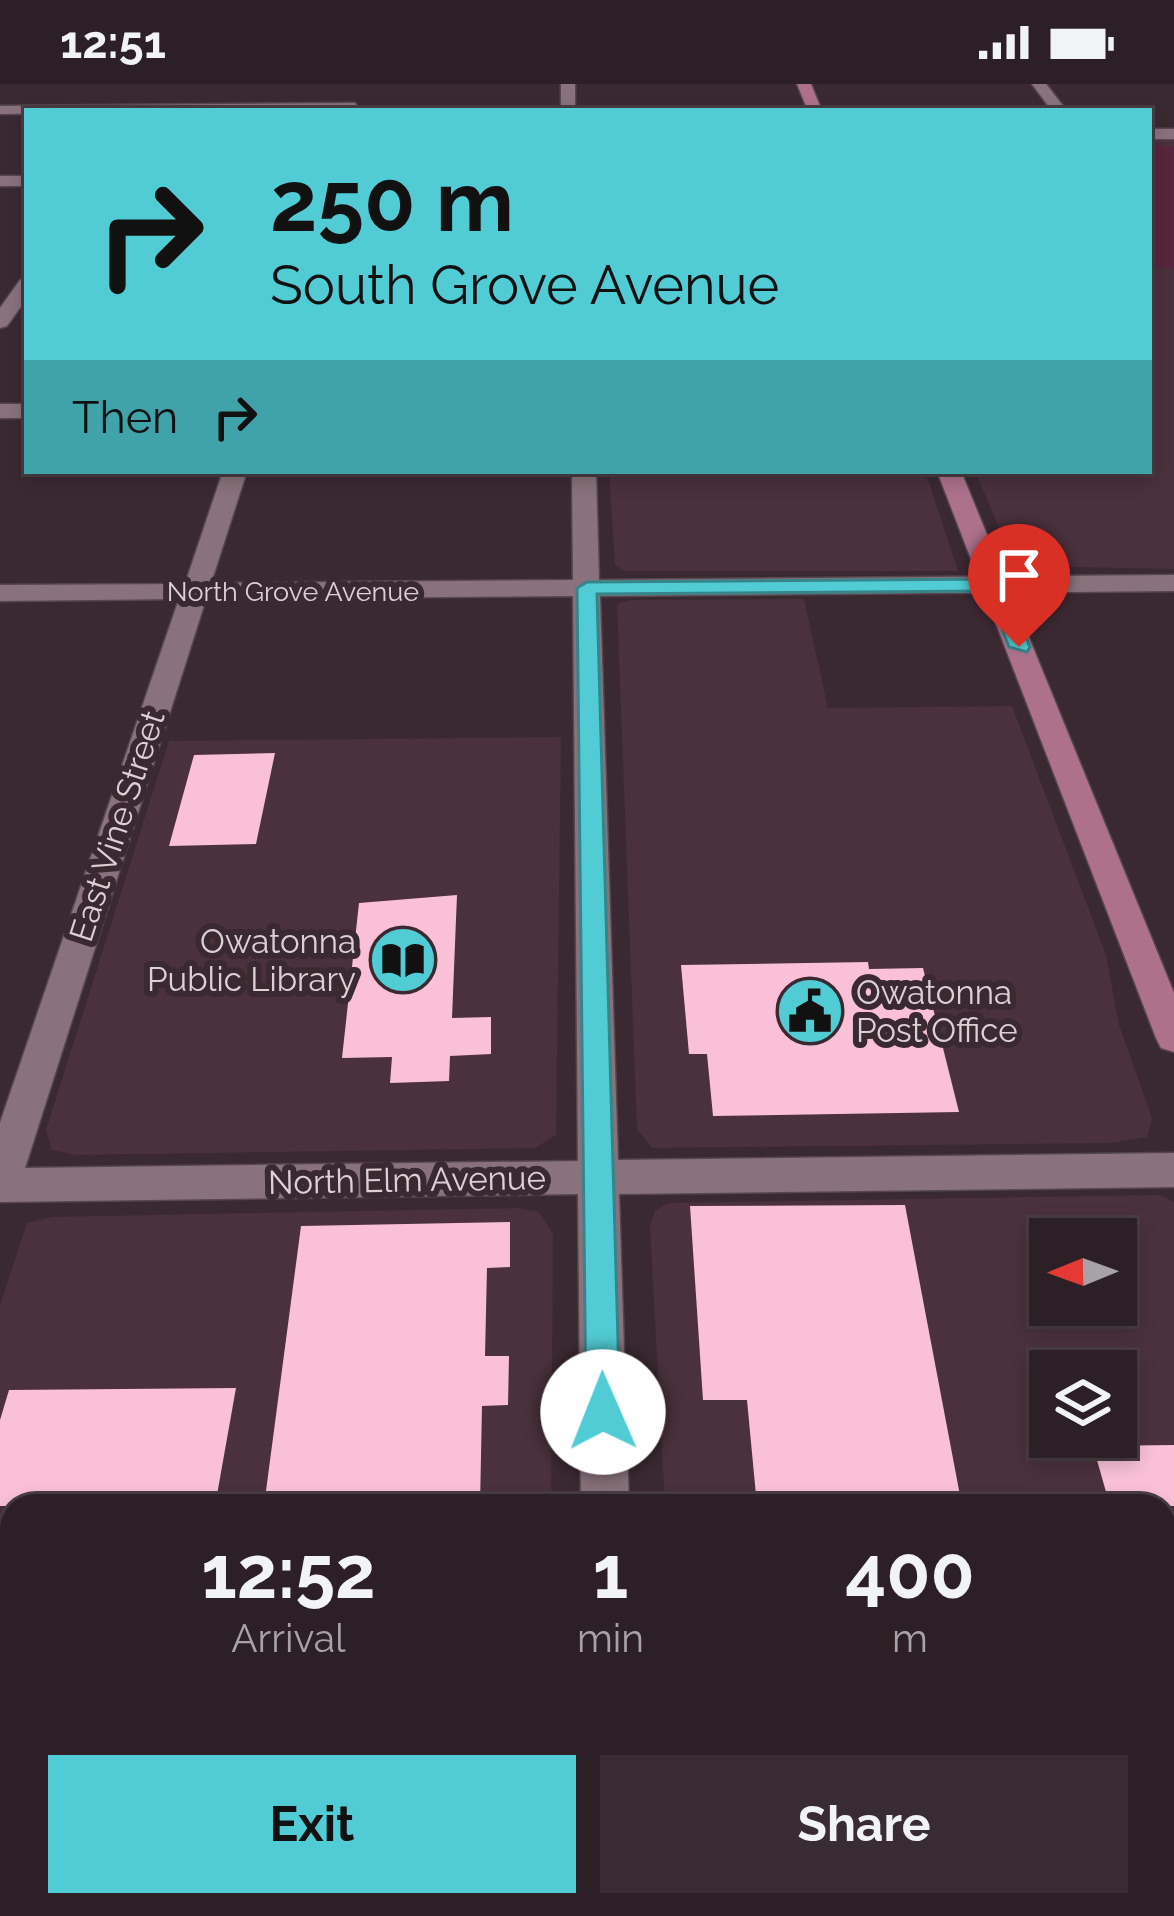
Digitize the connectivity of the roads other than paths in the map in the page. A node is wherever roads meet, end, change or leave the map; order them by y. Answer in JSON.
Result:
{"nodes":[{"id":1,"x":1039,"y":84,"type":"edge"},
{"id":2,"x":19,"y":92,"type":"dead end"},
{"id":3,"x":0,"y":99,"type":"edge"},
{"id":4,"x":1058,"y":108,"type":"edge"},
{"id":5,"x":24,"y":289,"type":"edge"},
{"id":6,"x":0,"y":322,"type":"edge"},
{"id":7,"x":234,"y":474,"type":"edge"},
{"id":8,"x":584,"y":474,"type":"edge"},
{"id":9,"x":950,"y":474,"type":"edge"},
{"id":10,"x":1174,"y":584,"type":"edge"},
{"id":11,"x":994,"y":585,"type":"junction"},
{"id":12,"x":587,"y":588,"type":"junction"},
{"id":13,"x":195,"y":592,"type":"junction"},
{"id":14,"x":0,"y":593,"type":"edge"},
{"id":15,"x":1174,"y":1038,"type":"edge"},
{"id":16,"x":1174,"y":1169,"type":"edge"},
{"id":17,"x":597,"y":1178,"type":"junction"},
{"id":18,"x":0,"y":1183,"type":"edge"},
{"id":19,"x":605,"y":1494,"type":"edge"}],
"edges":[{"from":1,"to":4,"type":"street"},
{"from":2,"to":3,"type":"street"},
{"from":5,"to":6,"type":"street"},
{"from":7,"to":13,"type":"street","name":"East Vine Street"},
{"from":8,"to":12,"type":"street"},
{"from":9,"to":11,"type":"main road"},
{"from":10,"to":11,"type":"street","name":"North Grove Avenue"},
{"from":11,"to":12,"type":"street","name":"North Grove Avenue"},
{"from":11,"to":15,"type":"main road"},
{"from":12,"to":13,"type":"street","name":"North Grove Avenue"},
{"from":12,"to":17,"type":"street"},
{"from":13,"to":14,"type":"street","name":"North Grove Avenue"},
{"from":13,"to":18,"type":"street","name":"East Vine Street"},
{"from":16,"to":17,"type":"street","name":"North Elm Avenue"},
{"from":17,"to":18,"type":"street","name":"North Elm Avenue"},
{"from":17,"to":19,"type":"street"}]}
